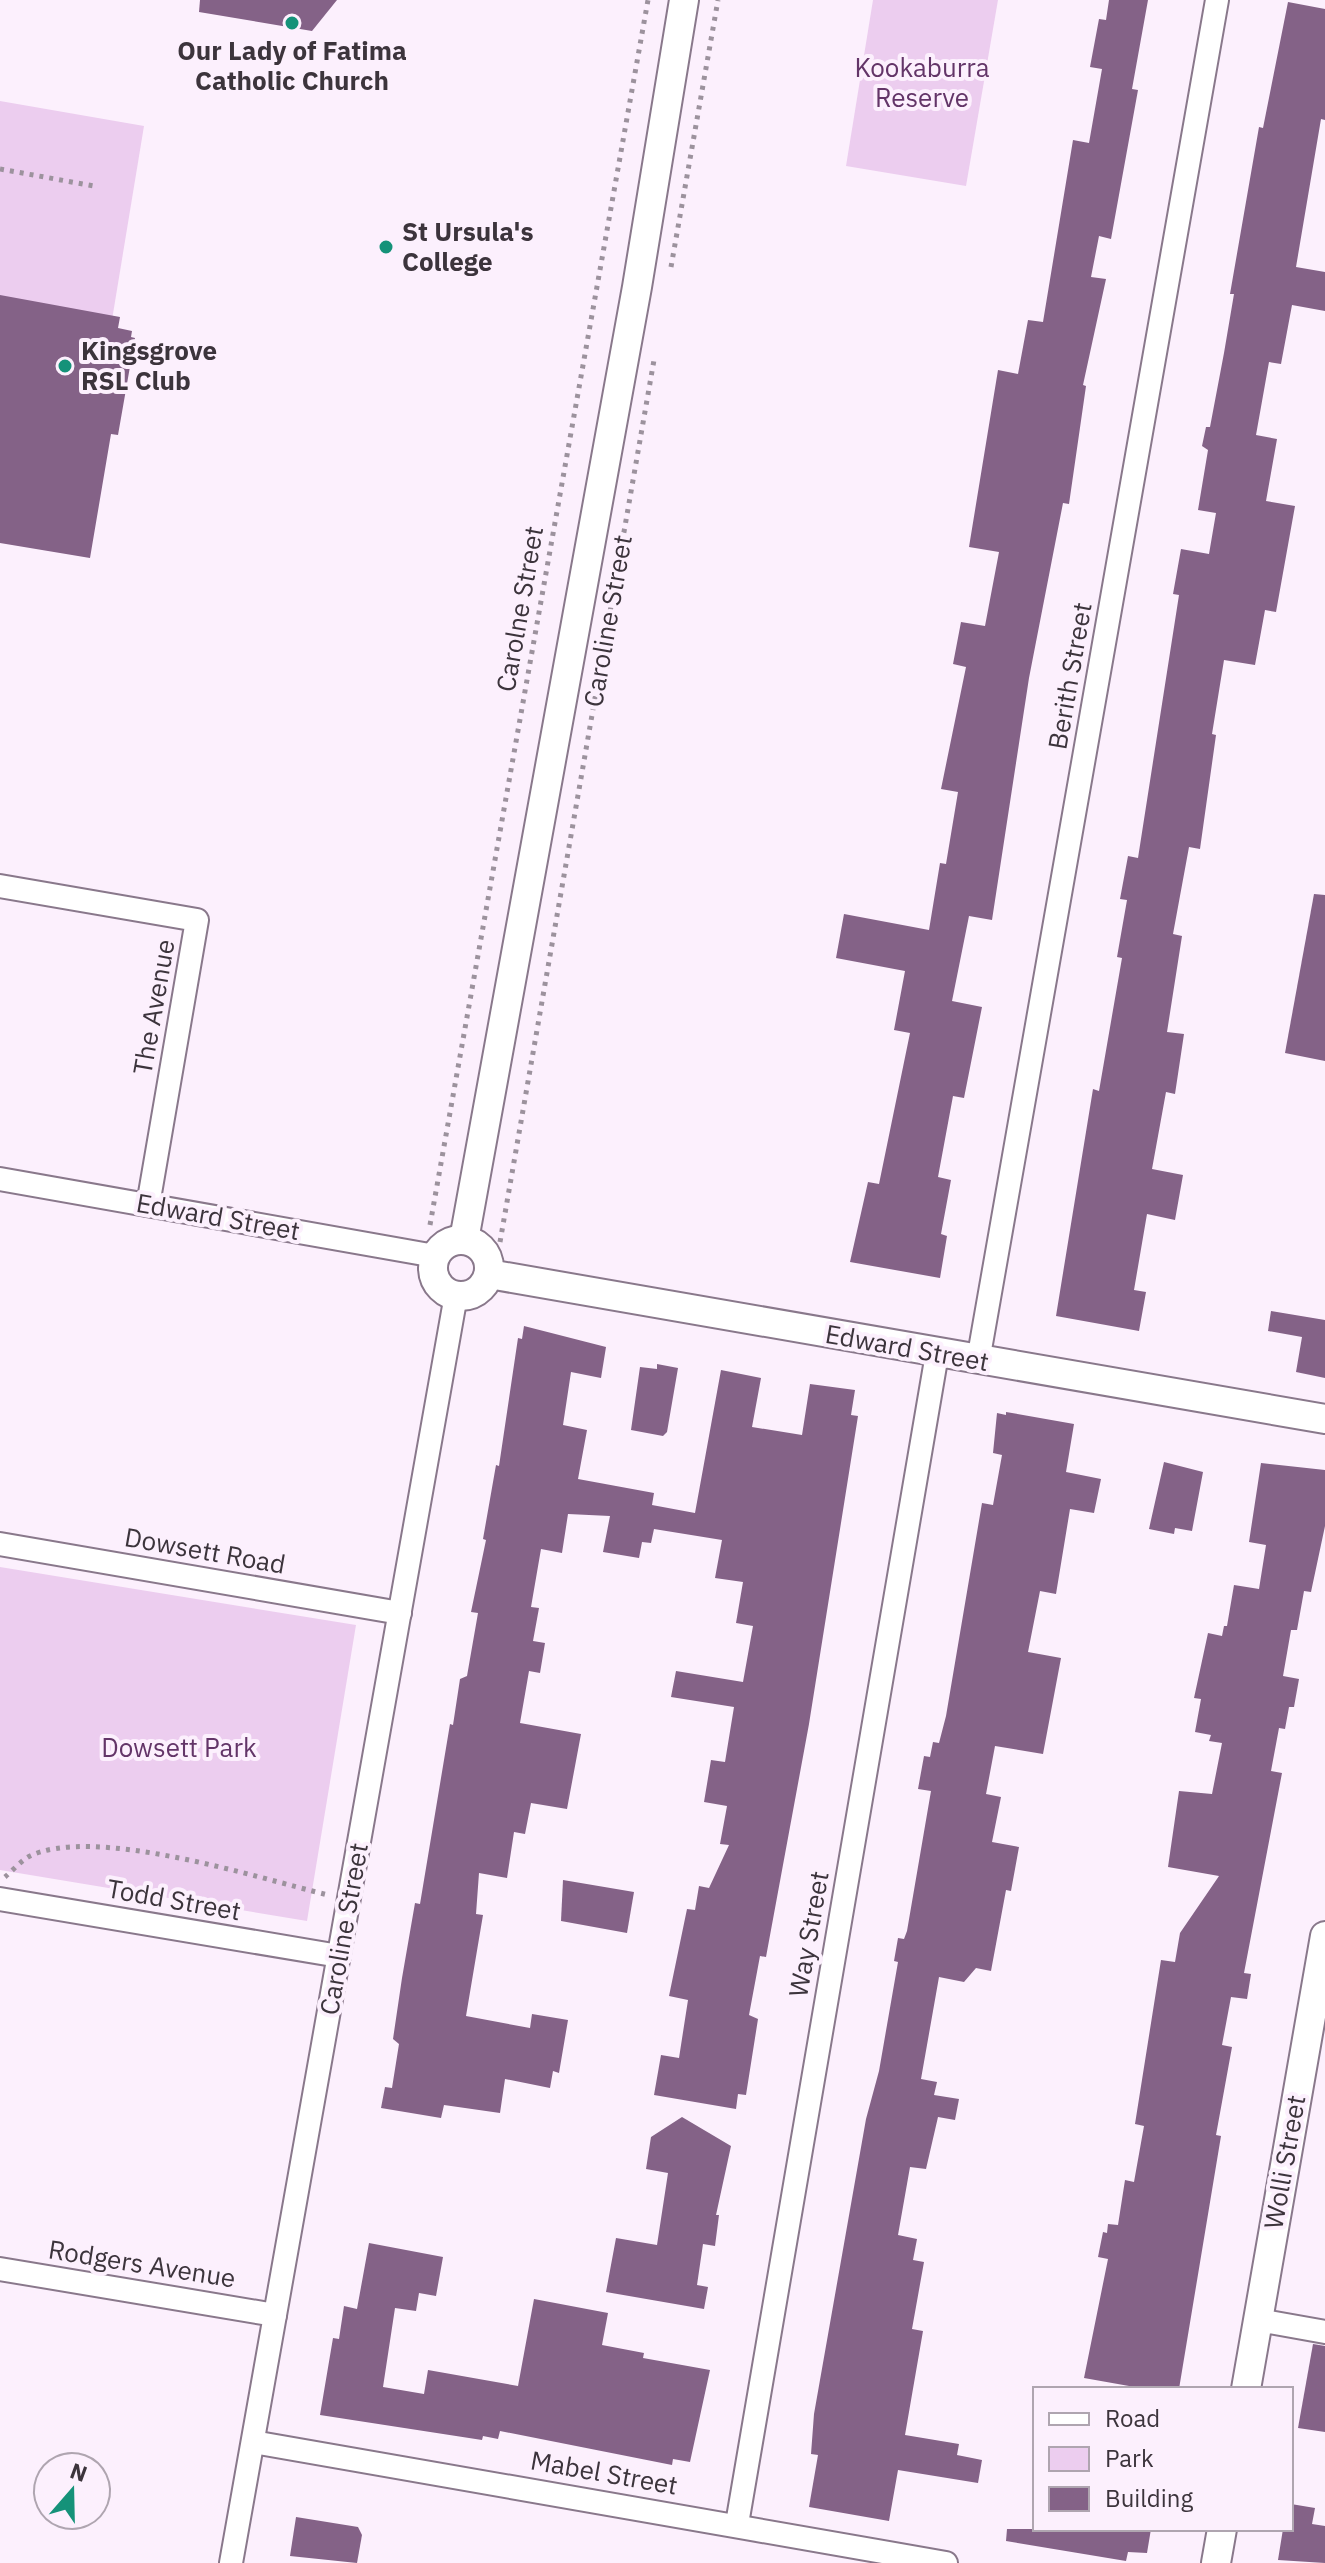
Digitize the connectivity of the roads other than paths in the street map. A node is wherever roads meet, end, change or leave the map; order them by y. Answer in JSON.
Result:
{"nodes":[{"id":1,"x":684,"y":0,"type":"edge"},
{"id":2,"x":1217,"y":0,"type":"edge"},
{"id":3,"x":0,"y":886,"type":"edge"},
{"id":4,"x":0,"y":1179,"type":"edge"},
{"id":5,"x":148,"y":1205,"type":"junction"},
{"id":6,"x":464,"y":1240,"type":"junction"},
{"id":7,"x":435,"y":1256,"type":"junction"},
{"id":8,"x":489,"y":1274,"type":"junction"},
{"id":9,"x":456,"y":1295,"type":"junction"},
{"id":10,"x":937,"y":1354,"type":"junction"},
{"id":11,"x":978,"y":1361,"type":"junction"},
{"id":12,"x":1325,"y":1419,"type":"edge"},
{"id":13,"x":0,"y":1544,"type":"edge"},
{"id":14,"x":400,"y":1613,"type":"junction"},
{"id":15,"x":0,"y":1899,"type":"edge"},
{"id":16,"x":1325,"y":1936,"type":"edge"},
{"id":17,"x":339,"y":1956,"type":"junction"},
{"id":18,"x":0,"y":2269,"type":"edge"},
{"id":19,"x":275,"y":2315,"type":"junction"},
{"id":20,"x":1258,"y":2320,"type":"junction"},
{"id":21,"x":1325,"y":2332,"type":"edge"},
{"id":22,"x":1246,"y":2387,"type":"edge"},
{"id":23,"x":253,"y":2442,"type":"junction"},
{"id":24,"x":737,"y":2524,"type":"junction"},
{"id":25,"x":1222,"y":2531,"type":"edge"},
{"id":26,"x":231,"y":2563,"type":"edge"},
{"id":27,"x":946,"y":2563,"type":"edge"},
{"id":28,"x":1216,"y":2563,"type":"edge"}],
"edges":[{"from":1,"to":6,"type":"street","name":"Caroline Street"},
{"from":2,"to":11,"type":"street","name":"Berith Street"},
{"from":3,"to":5,"type":"street","name":"The Avenue"},
{"from":4,"to":5,"type":"street","name":"Edward Street"},
{"from":5,"to":7,"type":"street","name":"Edward Street"},
{"from":6,"to":7,"type":"street"},
{"from":6,"to":8,"type":"street"},
{"from":7,"to":9,"type":"street"},
{"from":8,"to":9,"type":"street"},
{"from":8,"to":10,"type":"street","name":"Edward Street"},
{"from":9,"to":14,"type":"street","name":"Caroline Street"},
{"from":10,"to":11,"type":"street","name":"Edward Street"},
{"from":10,"to":24,"type":"street","name":"Way Street"},
{"from":11,"to":12,"type":"street","name":"Edward Street"},
{"from":13,"to":14,"type":"street","name":"Dowsett Road"},
{"from":14,"to":17,"type":"street","name":"Caroline Street"},
{"from":15,"to":17,"type":"street","name":"Todd Street"},
{"from":16,"to":20,"type":"street","name":"Wolli Street"},
{"from":17,"to":19,"type":"street","name":"Caroline Street"},
{"from":18,"to":19,"type":"street","name":"Rodgers Avenue"},
{"from":19,"to":23,"type":"street","name":"Caroline Street"},
{"from":20,"to":21,"type":"street"},
{"from":20,"to":22,"type":"street","name":"Wolli Street"},
{"from":23,"to":24,"type":"street","name":"Mabel Street"},
{"from":23,"to":26,"type":"street","name":"Caroline Street"},
{"from":24,"to":27,"type":"street","name":"Mabel Street"},
{"from":25,"to":28,"type":"street"}]}
